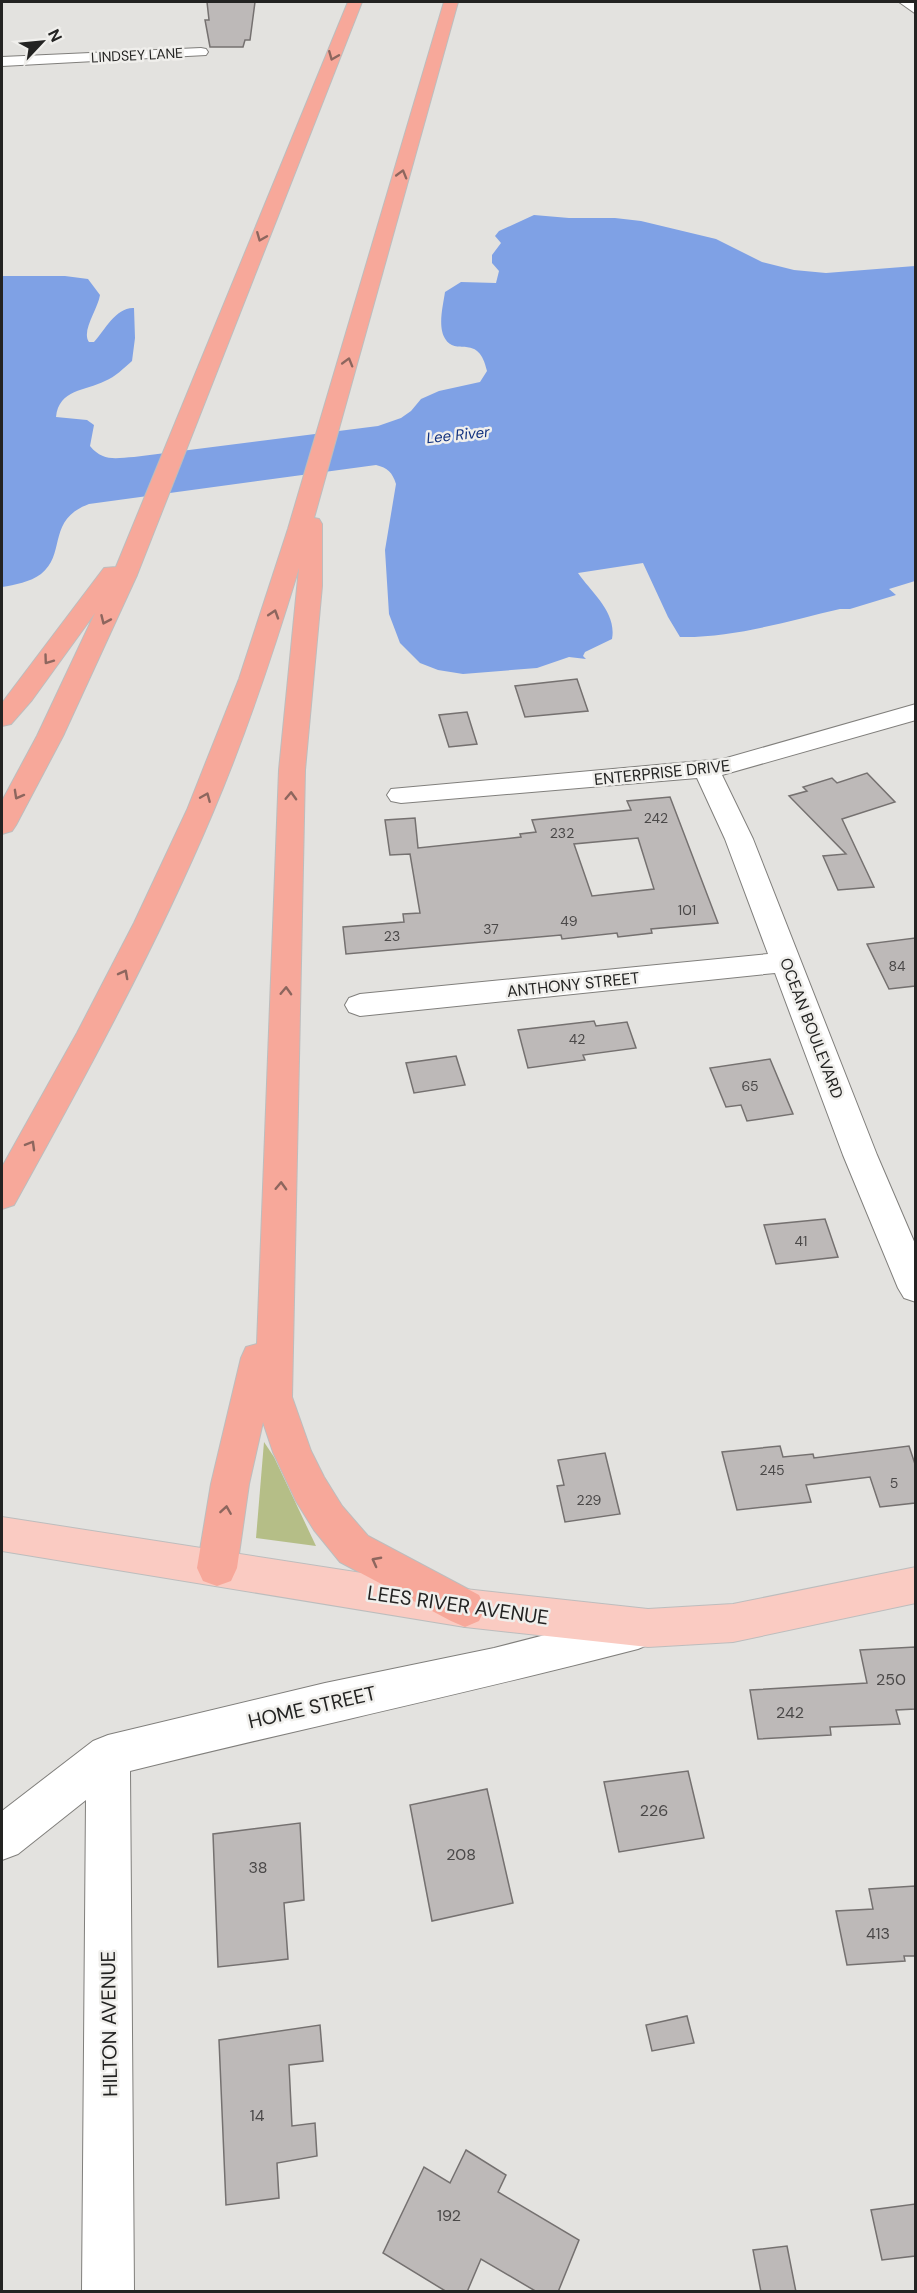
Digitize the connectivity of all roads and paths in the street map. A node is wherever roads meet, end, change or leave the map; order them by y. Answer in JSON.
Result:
{"nodes":[{"id":1,"x":355,"y":2,"type":"edge"},
{"id":2,"x":451,"y":2,"type":"edge"},
{"id":3,"x":906,"y":2,"type":"edge"},
{"id":4,"x":915,"y":10,"type":"edge"},
{"id":5,"x":201,"y":52,"type":"dead end"},
{"id":6,"x":2,"y":62,"type":"edge"},
{"id":7,"x":311,"y":489,"type":"junction"},
{"id":8,"x":149,"y":518,"type":"junction"},
{"id":9,"x":915,"y":712,"type":"edge"},
{"id":10,"x":2,"y":718,"type":"edge"},
{"id":11,"x":706,"y":769,"type":"junction"},
{"id":12,"x":401,"y":795,"type":"dead end"},
{"id":13,"x":2,"y":825,"type":"edge"},
{"id":14,"x":786,"y":963,"type":"junction"},
{"id":15,"x":360,"y":1005,"type":"dead end"},
{"id":16,"x":2,"y":1196,"type":"edge"},
{"id":17,"x":279,"y":1244,"type":"junction"},
{"id":18,"x":915,"y":1288,"type":"edge"},
{"id":19,"x":2,"y":1534,"type":"edge"},
{"id":20,"x":217,"y":1568,"type":"junction"},
{"id":21,"x":915,"y":1585,"type":"edge"},
{"id":22,"x":465,"y":1608,"type":"junction"},
{"id":23,"x":648,"y":1628,"type":"junction"},
{"id":24,"x":108,"y":1756,"type":"junction"},
{"id":25,"x":2,"y":1838,"type":"edge"},
{"id":26,"x":108,"y":2292,"type":"edge"}],
"edges":[{"from":1,"to":8,"type":"highway","one_way":true},
{"from":7,"to":2,"type":"highway","one_way":true},
{"from":3,"to":4,"type":"street"},
{"from":5,"to":6,"type":"street","name":"LINDSEY LANE"},
{"from":16,"to":7,"type":"highway","one_way":true},
{"from":17,"to":7,"type":"highway","one_way":true},
{"from":8,"to":10,"type":"highway","one_way":true},
{"from":8,"to":13,"type":"highway","one_way":true},
{"from":9,"to":11,"type":"street","name":"ENTERPRISE DRIVE"},
{"from":11,"to":12,"type":"street","name":"ENTERPRISE DRIVE"},
{"from":11,"to":14,"type":"street","name":"OCEAN BOULEVARD"},
{"from":14,"to":15,"type":"street","name":"ANTHONY STREET"},
{"from":14,"to":18,"type":"street","name":"OCEAN BOULEVARD"},
{"from":20,"to":17,"type":"highway","one_way":true},
{"from":22,"to":17,"type":"highway","one_way":true},
{"from":19,"to":20,"type":"main road","name":"LEES RIVER AVENUE"},
{"from":20,"to":22,"type":"main road","name":"LEES RIVER AVENUE"},
{"from":21,"to":23,"type":"main road","name":"LEES RIVER AVENUE"},
{"from":22,"to":23,"type":"main road","name":"LEES RIVER AVENUE"},
{"from":23,"to":24,"type":"street","name":"HOME STREET"},
{"from":24,"to":25,"type":"street","name":"HOME STREET"},
{"from":24,"to":26,"type":"street","name":"HILTON AVENUE"}]}
